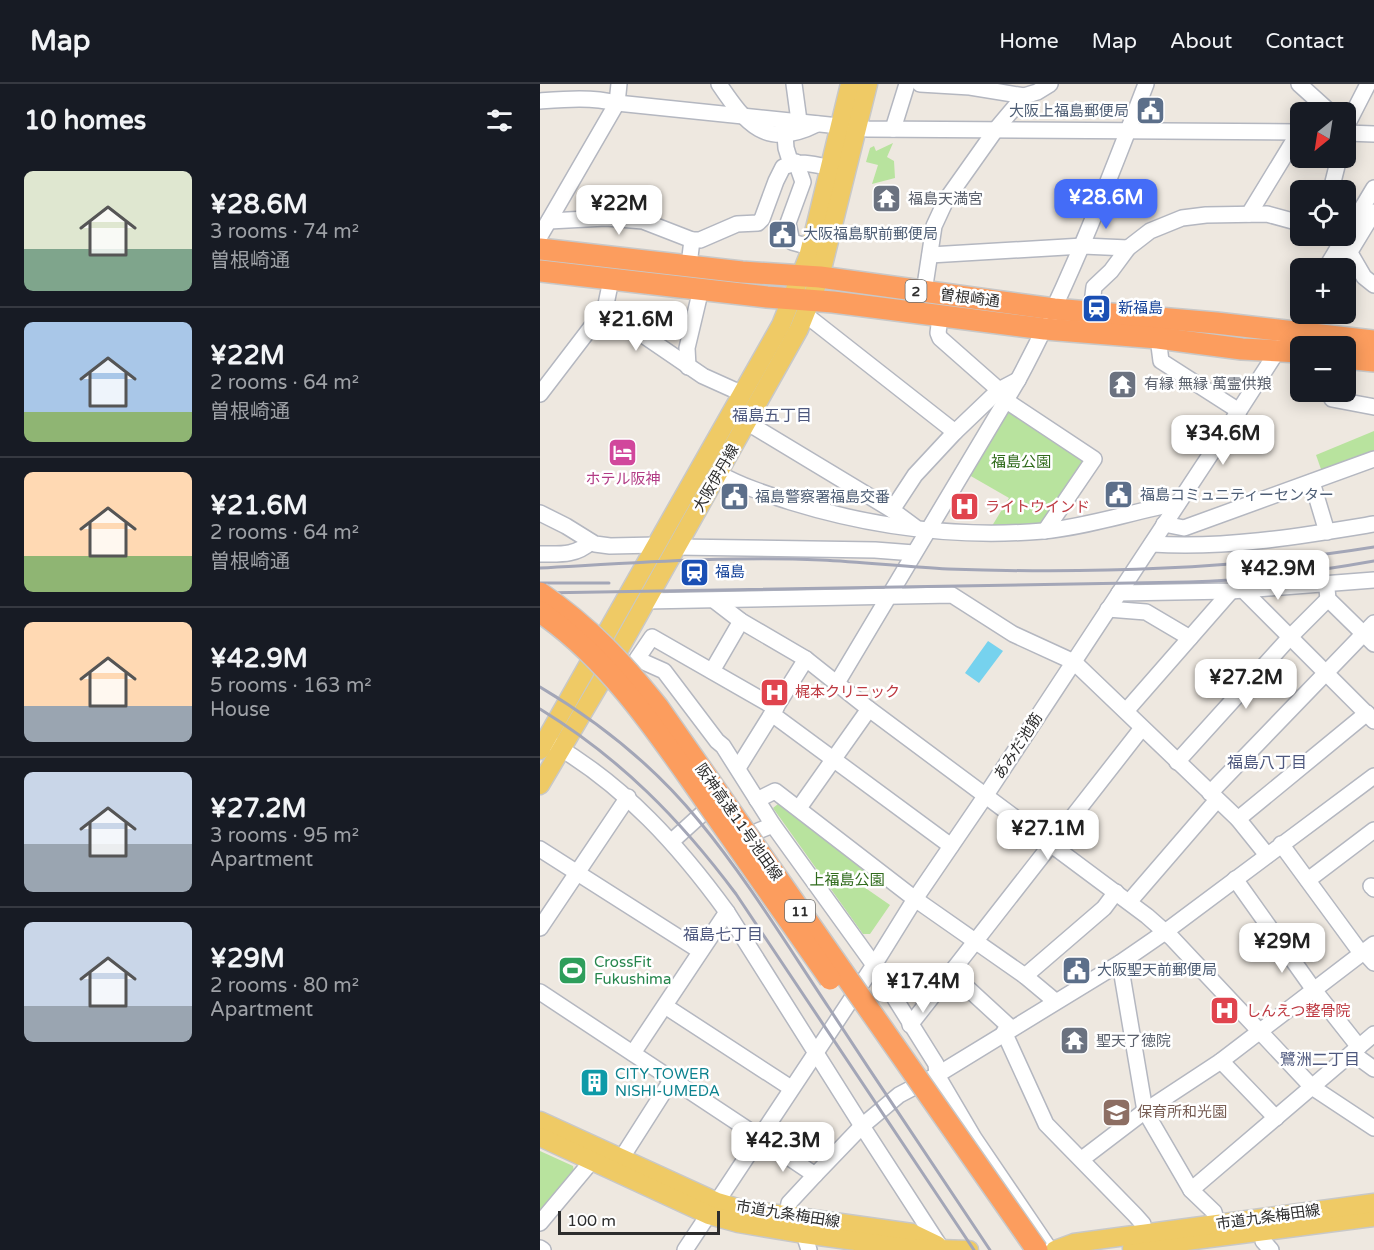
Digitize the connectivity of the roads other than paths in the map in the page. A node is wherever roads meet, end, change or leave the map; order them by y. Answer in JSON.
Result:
{"nodes":[{"id":1,"x":619,"y":84,"type":"edge"},
{"id":2,"x":719,"y":84,"type":"edge"},
{"id":3,"x":794,"y":84,"type":"edge"},
{"id":4,"x":850,"y":84,"type":"edge"},
{"id":5,"x":868,"y":84,"type":"edge"},
{"id":6,"x":907,"y":84,"type":"edge"},
{"id":7,"x":920,"y":84,"type":"edge"},
{"id":8,"x":1050,"y":84,"type":"edge"},
{"id":9,"x":1146,"y":84,"type":"edge"},
{"id":10,"x":1299,"y":84,"type":"edge"},
{"id":11,"x":1368,"y":84,"type":"edge"},
{"id":12,"x":1024,"y":96,"type":"junction"},
{"id":13,"x":540,"y":101,"type":"edge"},
{"id":14,"x":1319,"y":102,"type":"edge"},
{"id":15,"x":617,"y":103,"type":"junction"},
{"id":16,"x":1356,"y":107,"type":"edge"},
{"id":17,"x":739,"y":114,"type":"junction"},
{"id":18,"x":799,"y":121,"type":"junction"},
{"id":19,"x":820,"y":123,"type":"junction"},
{"id":20,"x":848,"y":126,"type":"junction"},
{"id":21,"x":997,"y":128,"type":"junction"},
{"id":22,"x":893,"y":129,"type":"junction"},
{"id":23,"x":1128,"y":130,"type":"junction"},
{"id":24,"x":1290,"y":132,"type":"edge"},
{"id":25,"x":1356,"y":133,"type":"edge"},
{"id":26,"x":1374,"y":134,"type":"edge"},
{"id":27,"x":785,"y":135,"type":"junction"},
{"id":28,"x":1290,"y":148,"type":"edge"},
{"id":29,"x":793,"y":163,"type":"junction"},
{"id":30,"x":830,"y":168,"type":"junction"},
{"id":31,"x":1374,"y":188,"type":"edge"},
{"id":32,"x":1374,"y":212,"type":"edge"},
{"id":33,"x":1249,"y":214,"type":"junction"},
{"id":34,"x":1356,"y":217,"type":"edge"},
{"id":35,"x":1290,"y":220,"type":"edge"},
{"id":36,"x":549,"y":221,"type":"junction"},
{"id":37,"x":1356,"y":229,"type":"edge"},
{"id":38,"x":540,"y":236,"type":"edge"},
{"id":39,"x":692,"y":240,"type":"junction"},
{"id":40,"x":1083,"y":246,"type":"junction"},
{"id":41,"x":1340,"y":246,"type":"edge"},
{"id":42,"x":810,"y":247,"type":"junction"},
{"id":43,"x":1128,"y":248,"type":"junction"},
{"id":44,"x":540,"y":249,"type":"edge"},
{"id":45,"x":930,"y":255,"type":"junction"},
{"id":46,"x":689,"y":265,"type":"junction"},
{"id":47,"x":540,"y":271,"type":"edge"},
{"id":48,"x":810,"y":277,"type":"junction"},
{"id":49,"x":611,"y":280,"type":"junction"},
{"id":50,"x":1374,"y":285,"type":"edge"},
{"id":51,"x":701,"y":289,"type":"junction"},
{"id":52,"x":924,"y":292,"type":"junction"},
{"id":53,"x":803,"y":305,"type":"junction"},
{"id":54,"x":605,"y":309,"type":"junction"},
{"id":55,"x":1054,"y":309,"type":"junction"},
{"id":56,"x":1091,"y":312,"type":"junction"},
{"id":57,"x":940,"y":317,"type":"junction"},
{"id":58,"x":1295,"y":324,"type":"edge"},
{"id":59,"x":1301,"y":324,"type":"edge"},
{"id":60,"x":1045,"y":329,"type":"junction"},
{"id":61,"x":1292,"y":332,"type":"junction"},
{"id":62,"x":1158,"y":338,"type":"junction"},
{"id":63,"x":1374,"y":341,"type":"edge"},
{"id":64,"x":1278,"y":350,"type":"junction"},
{"id":65,"x":1290,"y":351,"type":"edge"},
{"id":66,"x":1356,"y":359,"type":"edge"},
{"id":67,"x":1374,"y":361,"type":"edge"},
{"id":68,"x":688,"y":367,"type":"junction"},
{"id":69,"x":540,"y":394,"type":"edge"},
{"id":70,"x":743,"y":394,"type":"junction"},
{"id":71,"x":1002,"y":395,"type":"junction"},
{"id":72,"x":1348,"y":402,"type":"edge"},
{"id":73,"x":1374,"y":407,"type":"edge"},
{"id":74,"x":1239,"y":411,"type":"junction"},
{"id":75,"x":748,"y":423,"type":"junction"},
{"id":76,"x":955,"y":432,"type":"junction"},
{"id":77,"x":1374,"y":459,"type":"edge"},
{"id":78,"x":718,"y":473,"type":"junction"},
{"id":79,"x":1312,"y":482,"type":"junction"},
{"id":80,"x":1178,"y":503,"type":"junction"},
{"id":81,"x":892,"y":510,"type":"junction"},
{"id":82,"x":540,"y":513,"type":"edge"},
{"id":83,"x":1164,"y":524,"type":"junction"},
{"id":84,"x":1374,"y":524,"type":"edge"},
{"id":85,"x":922,"y":529,"type":"junction"},
{"id":86,"x":1045,"y":531,"type":"junction"},
{"id":87,"x":1326,"y":532,"type":"junction"},
{"id":88,"x":591,"y":542,"type":"junction"},
{"id":89,"x":1152,"y":544,"type":"junction"},
{"id":90,"x":657,"y":545,"type":"junction"},
{"id":91,"x":676,"y":547,"type":"junction"},
{"id":92,"x":914,"y":553,"type":"junction"},
{"id":93,"x":540,"y":554,"type":"edge"},
{"id":94,"x":1374,"y":580,"type":"edge"},
{"id":95,"x":1237,"y":591,"type":"junction"},
{"id":96,"x":1327,"y":591,"type":"junction"},
{"id":97,"x":540,"y":593,"type":"edge"},
{"id":98,"x":1119,"y":593,"type":"junction"},
{"id":99,"x":890,"y":597,"type":"junction"},
{"id":100,"x":645,"y":601,"type":"junction"},
{"id":101,"x":716,"y":601,"type":"junction"},
{"id":102,"x":1108,"y":609,"type":"junction"},
{"id":103,"x":540,"y":612,"type":"edge"},
{"id":104,"x":741,"y":621,"type":"junction"},
{"id":105,"x":1370,"y":634,"type":"edge"},
{"id":106,"x":1291,"y":636,"type":"junction"},
{"id":107,"x":1190,"y":638,"type":"junction"},
{"id":108,"x":621,"y":645,"type":"junction"},
{"id":109,"x":637,"y":659,"type":"junction"},
{"id":110,"x":806,"y":659,"type":"junction"},
{"id":111,"x":1074,"y":662,"type":"junction"},
{"id":112,"x":712,"y":671,"type":"junction"},
{"id":113,"x":1327,"y":672,"type":"junction"},
{"id":114,"x":652,"y":677,"type":"joint"},
{"id":115,"x":602,"y":680,"type":"junction"},
{"id":116,"x":837,"y":683,"type":"junction"},
{"id":117,"x":869,"y":709,"type":"junction"},
{"id":118,"x":774,"y":711,"type":"junction"},
{"id":119,"x":1126,"y":711,"type":"junction"},
{"id":120,"x":1371,"y":715,"type":"edge"},
{"id":121,"x":1142,"y":728,"type":"junction"},
{"id":122,"x":542,"y":742,"type":"edge"},
{"id":123,"x":562,"y":749,"type":"junction"},
{"id":124,"x":834,"y":760,"type":"junction"},
{"id":125,"x":1177,"y":762,"type":"junction"},
{"id":126,"x":738,"y":768,"type":"junction"},
{"id":127,"x":1374,"y":776,"type":"edge"},
{"id":128,"x":540,"y":785,"type":"edge"},
{"id":129,"x":986,"y":795,"type":"junction"},
{"id":130,"x":1214,"y":796,"type":"junction"},
{"id":131,"x":628,"y":797,"type":"junction"},
{"id":132,"x":757,"y":800,"type":"junction"},
{"id":133,"x":799,"y":808,"type":"junction"},
{"id":134,"x":704,"y":812,"type":"junction"},
{"id":135,"x":1238,"y":819,"type":"junction"},
{"id":136,"x":773,"y":825,"type":"junction"},
{"id":137,"x":1374,"y":830,"type":"edge"},
{"id":138,"x":672,"y":841,"type":"junction"},
{"id":139,"x":1051,"y":844,"type":"junction"},
{"id":140,"x":1281,"y":844,"type":"junction"},
{"id":141,"x":951,"y":846,"type":"junction"},
{"id":142,"x":540,"y":849,"type":"edge"},
{"id":143,"x":1268,"y":855,"type":"junction"},
{"id":144,"x":577,"y":872,"type":"junction"},
{"id":145,"x":1235,"y":879,"type":"junction"},
{"id":146,"x":1308,"y":880,"type":"junction"},
{"id":147,"x":1116,"y":892,"type":"junction"},
{"id":148,"x":915,"y":899,"type":"junction"},
{"id":149,"x":1129,"y":902,"type":"junction"},
{"id":150,"x":727,"y":912,"type":"junction"},
{"id":151,"x":540,"y":928,"type":"edge"},
{"id":152,"x":1166,"y":932,"type":"junction"},
{"id":153,"x":977,"y":942,"type":"junction"},
{"id":154,"x":700,"y":951,"type":"junction"},
{"id":155,"x":1371,"y":953,"type":"edge"},
{"id":156,"x":1120,"y":963,"type":"junction"},
{"id":157,"x":874,"y":965,"type":"junction"},
{"id":158,"x":950,"y":972,"type":"junction"},
{"id":159,"x":1025,"y":976,"type":"junction"},
{"id":160,"x":1314,"y":990,"type":"junction"},
{"id":161,"x":540,"y":992,"type":"edge"},
{"id":162,"x":1055,"y":1001,"type":"junction"},
{"id":163,"x":665,"y":1006,"type":"junction"},
{"id":164,"x":910,"y":1024,"type":"junction"},
{"id":165,"x":1008,"y":1030,"type":"junction"},
{"id":166,"x":1261,"y":1031,"type":"junction"},
{"id":167,"x":1374,"y":1034,"type":"edge"},
{"id":168,"x":1356,"y":1050,"type":"junction"},
{"id":169,"x":633,"y":1053,"type":"junction"},
{"id":170,"x":815,"y":1053,"type":"junction"},
{"id":171,"x":1221,"y":1061,"type":"junction"},
{"id":172,"x":1374,"y":1069,"type":"edge"},
{"id":173,"x":937,"y":1075,"type":"junction"},
{"id":174,"x":672,"y":1079,"type":"junction"},
{"id":175,"x":1312,"y":1087,"type":"junction"},
{"id":176,"x":791,"y":1089,"type":"junction"},
{"id":177,"x":1145,"y":1111,"type":"junction"},
{"id":178,"x":1276,"y":1118,"type":"junction"},
{"id":179,"x":540,"y":1121,"type":"edge"},
{"id":180,"x":862,"y":1126,"type":"junction"},
{"id":181,"x":952,"y":1128,"type":"junction"},
{"id":182,"x":1374,"y":1128,"type":"edge"},
{"id":183,"x":540,"y":1137,"type":"edge"},
{"id":184,"x":757,"y":1139,"type":"junction"},
{"id":185,"x":621,"y":1159,"type":"junction"},
{"id":186,"x":1082,"y":1159,"type":"junction"},
{"id":187,"x":591,"y":1162,"type":"junction"},
{"id":188,"x":815,"y":1175,"type":"junction"},
{"id":189,"x":1191,"y":1190,"type":"junction"},
{"id":190,"x":1374,"y":1203,"type":"edge"},
{"id":191,"x":713,"y":1208,"type":"junction"},
{"id":192,"x":787,"y":1215,"type":"junction"},
{"id":193,"x":1374,"y":1217,"type":"edge"},
{"id":194,"x":540,"y":1223,"type":"edge"},
{"id":195,"x":1217,"y":1223,"type":"junction"},
{"id":196,"x":1264,"y":1230,"type":"junction"},
{"id":197,"x":806,"y":1242,"type":"edge"},
{"id":198,"x":1146,"y":1243,"type":"edge"},
{"id":199,"x":1207,"y":1245,"type":"edge"},
{"id":200,"x":942,"y":1249,"type":"edge"},
{"id":201,"x":685,"y":1250,"type":"edge"},
{"id":202,"x":969,"y":1250,"type":"edge"},
{"id":203,"x":1019,"y":1250,"type":"edge"},
{"id":204,"x":1037,"y":1250,"type":"edge"},
{"id":205,"x":1050,"y":1250,"type":"edge"},
{"id":206,"x":1055,"y":1250,"type":"edge"},
{"id":207,"x":1114,"y":1250,"type":"edge"},
{"id":208,"x":1271,"y":1250,"type":"edge"}],
"edges":[{"from":1,"to":15,"type":"street"},
{"from":2,"to":17,"type":"street"},
{"from":3,"to":18,"type":"street"},
{"from":4,"to":20,"type":"main road","name":"大阪伊丹線"},
{"from":5,"to":20,"type":"main road","name":"大阪伊丹線"},
{"from":6,"to":22,"type":"street"},
{"from":7,"to":12,"type":"street"},
{"from":8,"to":12,"type":"street"},
{"from":9,"to":23,"type":"street"},
{"from":10,"to":14,"type":"street"},
{"from":11,"to":16,"type":"street"},
{"from":12,"to":21,"type":"street"},
{"from":13,"to":15,"type":"street"},
{"from":15,"to":17,"type":"street"},
{"from":15,"to":36,"type":"street"},
{"from":17,"to":18,"type":"street"},
{"from":17,"to":27,"type":"street"},
{"from":18,"to":19,"type":"street"},
{"from":19,"to":20,"type":"street"},
{"from":19,"to":27,"type":"street"},
{"from":20,"to":22,"type":"street"},
{"from":20,"to":30,"type":"main road","name":"大阪伊丹線"},
{"from":20,"to":48,"type":"main road","name":"大阪伊丹線"},
{"from":21,"to":22,"type":"street"},
{"from":21,"to":23,"type":"street"},
{"from":21,"to":45,"type":"street"},
{"from":23,"to":24,"type":"street"},
{"from":23,"to":40,"type":"street"},
{"from":25,"to":26,"type":"street"},
{"from":27,"to":29,"type":"street"},
{"from":28,"to":33,"type":"street"},
{"from":29,"to":30,"type":"street"},
{"from":29,"to":39,"type":"street"},
{"from":29,"to":42,"type":"street"},
{"from":30,"to":42,"type":"main road","name":"大阪伊丹線"},
{"from":31,"to":34,"type":"street"},
{"from":32,"to":37,"type":"street"},
{"from":33,"to":35,"type":"street"},
{"from":33,"to":43,"type":"street"},
{"from":36,"to":38,"type":"street"},
{"from":36,"to":39,"type":"street"},
{"from":39,"to":46,"type":"street"},
{"from":40,"to":43,"type":"street"},
{"from":40,"to":45,"type":"street"},
{"from":40,"to":55,"type":"street"},
{"from":41,"to":50,"type":"street"},
{"from":42,"to":48,"type":"main road","name":"大阪伊丹線"},
{"from":43,"to":56,"type":"street"},
{"from":44,"to":46,"type":"highway","name":"曽根崎通","number":"2"},
{"from":45,"to":52,"type":"street"},
{"from":46,"to":48,"type":"highway","name":"曽根崎通","number":"2"},
{"from":47,"to":49,"type":"highway","name":"曽根崎通","number":"2"},
{"from":48,"to":52,"type":"highway","name":"曽根崎通","number":"2"},
{"from":48,"to":53,"type":"main road","name":"大阪伊丹線"},
{"from":49,"to":51,"type":"highway","name":"曽根崎通","number":"2"},
{"from":49,"to":54,"type":"street"},
{"from":51,"to":53,"type":"highway","name":"曽根崎通","number":"2"},
{"from":51,"to":68,"type":"street"},
{"from":52,"to":55,"type":"highway","name":"曽根崎通","number":"2"},
{"from":53,"to":57,"type":"highway","name":"曽根崎通","number":"2"},
{"from":53,"to":70,"type":"main road","name":"大阪伊丹線"},
{"from":53,"to":75,"type":"main road","name":"大阪伊丹線"},
{"from":53,"to":76,"type":"street"},
{"from":54,"to":68,"type":"street"},
{"from":54,"to":69,"type":"street"},
{"from":55,"to":56,"type":"highway","name":"曽根崎通","number":"2"},
{"from":55,"to":60,"type":"street"},
{"from":56,"to":61,"type":"highway","name":"曽根崎通","number":"2"},
{"from":57,"to":60,"type":"highway","name":"曽根崎通","number":"2"},
{"from":57,"to":71,"type":"street"},
{"from":58,"to":61,"type":"street","name":"あみだ池筋"},
{"from":59,"to":61,"type":"street","name":"あみだ池筋"},
{"from":60,"to":62,"type":"highway","name":"曽根崎通","number":"2"},
{"from":60,"to":71,"type":"street"},
{"from":61,"to":63,"type":"highway","number":"2"},
{"from":61,"to":64,"type":"street","name":"あみだ池筋"},
{"from":62,"to":64,"type":"highway","name":"曽根崎通","number":"2"},
{"from":62,"to":74,"type":"street"},
{"from":64,"to":65,"type":"highway","number":"2"},
{"from":64,"to":74,"type":"street","name":"あみだ池筋"},
{"from":66,"to":67,"type":"highway"},
{"from":68,"to":70,"type":"street"},
{"from":70,"to":90,"type":"main road","name":"大阪伊丹線"},
{"from":71,"to":76,"type":"street"},
{"from":71,"to":85,"type":"street"},
{"from":71,"to":86,"type":"street"},
{"from":72,"to":73,"type":"street"},
{"from":74,"to":80,"type":"street","name":"あみだ池筋"},
{"from":75,"to":78,"type":"main road","name":"大阪伊丹線"},
{"from":75,"to":81,"type":"street"},
{"from":76,"to":81,"type":"street"},
{"from":77,"to":79,"type":"street"},
{"from":78,"to":85,"type":"street"},
{"from":78,"to":91,"type":"main road","name":"大阪伊丹線"},
{"from":79,"to":83,"type":"street"},
{"from":79,"to":87,"type":"street"},
{"from":80,"to":83,"type":"street","name":"あみだ池筋"},
{"from":80,"to":86,"type":"street"},
{"from":81,"to":85,"type":"street"},
{"from":82,"to":88,"type":"street"},
{"from":83,"to":89,"type":"street","name":"あみだ池筋"},
{"from":84,"to":87,"type":"street"},
{"from":85,"to":86,"type":"street"},
{"from":85,"to":92,"type":"street"},
{"from":87,"to":89,"type":"street"},
{"from":88,"to":90,"type":"street"},
{"from":88,"to":93,"type":"street"},
{"from":89,"to":98,"type":"street","name":"あみだ池筋"},
{"from":90,"to":122,"type":"main road","name":"大阪伊丹線"},
{"from":91,"to":92,"type":"street"},
{"from":91,"to":100,"type":"main road","name":"大阪伊丹線"},
{"from":92,"to":99,"type":"street"},
{"from":94,"to":96,"type":"street"},
{"from":95,"to":96,"type":"street"},
{"from":95,"to":98,"type":"street"},
{"from":95,"to":106,"type":"street"},
{"from":95,"to":107,"type":"street"},
{"from":96,"to":105,"type":"street"},
{"from":96,"to":106,"type":"street"},
{"from":97,"to":181,"type":"highway","name":"阪神高速11号池田線","number":"11","bridge":true},
{"from":98,"to":102,"type":"street","name":"あみだ池筋"},
{"from":99,"to":101,"type":"street"},
{"from":99,"to":111,"type":"street"},
{"from":99,"to":116,"type":"street"},
{"from":100,"to":101,"type":"street"},
{"from":100,"to":108,"type":"main road","name":"大阪伊丹線"},
{"from":101,"to":104,"type":"street"},
{"from":102,"to":107,"type":"street"},
{"from":102,"to":111,"type":"street","name":"あみだ池筋"},
{"from":103,"to":203,"type":"highway","name":"阪神高速11号池田線","number":"11","bridge":true},
{"from":104,"to":110,"type":"street"},
{"from":104,"to":112,"type":"street"},
{"from":105,"to":113,"type":"street"},
{"from":106,"to":113,"type":"street"},
{"from":106,"to":125,"type":"street"},
{"from":107,"to":119,"type":"street"},
{"from":108,"to":109,"type":"street"},
{"from":108,"to":115,"type":"main road","name":"大阪伊丹線"},
{"from":109,"to":112,"type":"street"},
{"from":109,"to":114,"type":"street"},
{"from":109,"to":126,"type":"street"},
{"from":110,"to":116,"type":"street"},
{"from":110,"to":118,"type":"street"},
{"from":111,"to":119,"type":"street"},
{"from":111,"to":129,"type":"street","name":"あみだ池筋"},
{"from":112,"to":118,"type":"street"},
{"from":113,"to":120,"type":"street"},
{"from":113,"to":130,"type":"street"},
{"from":114,"to":181,"type":"highway","number":"11","bridge":true},
{"from":115,"to":123,"type":"main road","name":"大阪伊丹線"},
{"from":115,"to":134,"type":"street"},
{"from":116,"to":117,"type":"street"},
{"from":117,"to":124,"type":"street"},
{"from":117,"to":129,"type":"street"},
{"from":118,"to":124,"type":"street"},
{"from":118,"to":126,"type":"street"},
{"from":119,"to":121,"type":"street"},
{"from":120,"to":135,"type":"street"},
{"from":121,"to":125,"type":"street"},
{"from":121,"to":139,"type":"street"},
{"from":122,"to":123,"type":"street"},
{"from":123,"to":128,"type":"main road","name":"大阪伊丹線"},
{"from":123,"to":131,"type":"street"},
{"from":124,"to":133,"type":"street"},
{"from":124,"to":141,"type":"street"},
{"from":125,"to":130,"type":"street"},
{"from":126,"to":132,"type":"street"},
{"from":127,"to":140,"type":"street"},
{"from":129,"to":139,"type":"street"},
{"from":129,"to":141,"type":"street","name":"あみだ池筋"},
{"from":130,"to":135,"type":"street"},
{"from":130,"to":149,"type":"street"},
{"from":131,"to":138,"type":"street"},
{"from":131,"to":144,"type":"street"},
{"from":132,"to":133,"type":"street"},
{"from":132,"to":136,"type":"street"},
{"from":133,"to":148,"type":"street"},
{"from":134,"to":136,"type":"street"},
{"from":134,"to":138,"type":"street"},
{"from":135,"to":143,"type":"street"},
{"from":136,"to":157,"type":"street"},
{"from":137,"to":146,"type":"street"},
{"from":138,"to":150,"type":"street"},
{"from":139,"to":147,"type":"street"},
{"from":139,"to":153,"type":"street"},
{"from":140,"to":143,"type":"street"},
{"from":140,"to":146,"type":"street"},
{"from":141,"to":148,"type":"street","name":"あみだ池筋"},
{"from":142,"to":144,"type":"street"},
{"from":143,"to":145,"type":"street"},
{"from":144,"to":151,"type":"street"},
{"from":144,"to":154,"type":"street"},
{"from":145,"to":152,"type":"street"},
{"from":145,"to":160,"type":"street"},
{"from":146,"to":155,"type":"street"},
{"from":147,"to":149,"type":"street"},
{"from":147,"to":159,"type":"street"},
{"from":148,"to":153,"type":"street"},
{"from":148,"to":157,"type":"street","name":"あみだ池筋"},
{"from":149,"to":152,"type":"street"},
{"from":150,"to":154,"type":"street"},
{"from":150,"to":170,"type":"street"},
{"from":152,"to":156,"type":"street"},
{"from":152,"to":166,"type":"street"},
{"from":153,"to":158,"type":"street"},
{"from":153,"to":159,"type":"street"},
{"from":154,"to":163,"type":"street"},
{"from":155,"to":160,"type":"street"},
{"from":156,"to":162,"type":"street"},
{"from":156,"to":177,"type":"street"},
{"from":157,"to":164,"type":"street"},
{"from":157,"to":170,"type":"street","name":"あみだ池筋"},
{"from":158,"to":164,"type":"street"},
{"from":158,"to":165,"type":"street"},
{"from":159,"to":162,"type":"street"},
{"from":160,"to":166,"type":"street"},
{"from":160,"to":168,"type":"street"},
{"from":161,"to":169,"type":"street"},
{"from":162,"to":165,"type":"street"},
{"from":163,"to":169,"type":"street"},
{"from":163,"to":176,"type":"street"},
{"from":164,"to":173,"type":"street"},
{"from":165,"to":173,"type":"street"},
{"from":165,"to":186,"type":"street"},
{"from":166,"to":171,"type":"street"},
{"from":166,"to":175,"type":"street"},
{"from":167,"to":168,"type":"street"},
{"from":168,"to":172,"type":"street"},
{"from":168,"to":175,"type":"street"},
{"from":169,"to":174,"type":"street"},
{"from":170,"to":176,"type":"street","name":"あみだ池筋"},
{"from":170,"to":180,"type":"street"},
{"from":171,"to":177,"type":"street"},
{"from":171,"to":178,"type":"street"},
{"from":173,"to":180,"type":"street"},
{"from":173,"to":205,"type":"street"},
{"from":174,"to":184,"type":"street"},
{"from":174,"to":185,"type":"street"},
{"from":175,"to":178,"type":"street"},
{"from":175,"to":182,"type":"street"},
{"from":176,"to":184,"type":"street","name":"あみだ池筋"},
{"from":177,"to":186,"type":"street"},
{"from":177,"to":189,"type":"street"},
{"from":178,"to":189,"type":"street"},
{"from":179,"to":185,"type":"main road","name":"市道九条梅田線"},
{"from":180,"to":188,"type":"street"},
{"from":180,"to":200,"type":"street"},
{"from":181,"to":204,"type":"highway","name":"阪神高速11号池田線","number":"11","bridge":true},
{"from":183,"to":187,"type":"main road","name":"市道九条梅田線"},
{"from":184,"to":188,"type":"street"},
{"from":184,"to":191,"type":"street","name":"あみだ池筋"},
{"from":185,"to":191,"type":"main road","name":"市道九条梅田線"},
{"from":186,"to":198,"type":"street"},
{"from":187,"to":191,"type":"main road","name":"市道九条梅田線"},
{"from":187,"to":194,"type":"street"},
{"from":188,"to":192,"type":"street"},
{"from":189,"to":195,"type":"street"},
{"from":190,"to":195,"type":"main road","name":"市道九条梅田線"},
{"from":191,"to":192,"type":"main road","name":"市道九条梅田線"},
{"from":191,"to":197,"type":"main road","name":"市道九条梅田線"},
{"from":191,"to":201,"type":"street","name":"あみだ池筋"},
{"from":192,"to":200,"type":"main road","name":"市道九条梅田線"},
{"from":193,"to":196,"type":"main road","name":"市道九条梅田線"},
{"from":195,"to":198,"type":"main road","name":"市道九条梅田線"},
{"from":196,"to":199,"type":"main road","name":"市道九条梅田線"},
{"from":196,"to":208,"type":"street"},
{"from":197,"to":200,"type":"main road","name":"市道九条梅田線"},
{"from":198,"to":199,"type":"main road","name":"市道九条梅田線"},
{"from":198,"to":206,"type":"main road","name":"市道九条梅田線"},
{"from":198,"to":207,"type":"main road","name":"市道九条梅田線"},
{"from":200,"to":202,"type":"main road","name":"市道九条梅田線"}]}
